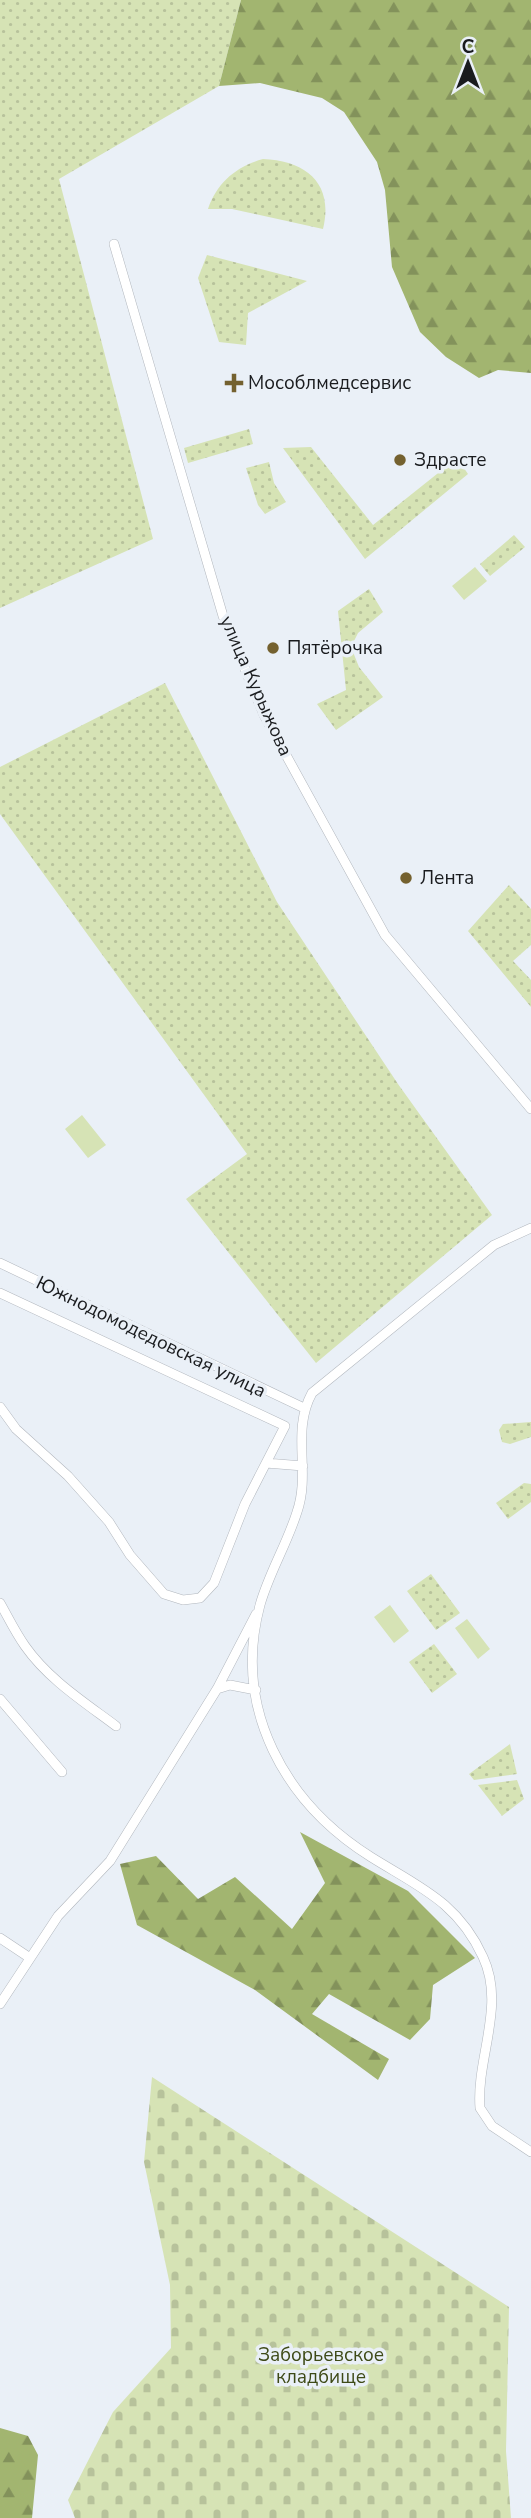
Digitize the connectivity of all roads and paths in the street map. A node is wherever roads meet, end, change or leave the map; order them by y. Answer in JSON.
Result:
{"nodes":[{"id":1,"x":114,"y":244,"type":"dead end"},
{"id":2,"x":531,"y":1109,"type":"edge"},
{"id":3,"x":531,"y":1228,"type":"edge"},
{"id":4,"x":0,"y":1263,"type":"edge"},
{"id":5,"x":0,"y":1293,"type":"edge"},
{"id":6,"x":0,"y":1407,"type":"edge"},
{"id":7,"x":304,"y":1408,"type":"junction"},
{"id":8,"x":266,"y":1463,"type":"junction"},
{"id":9,"x":303,"y":1466,"type":"junction"},
{"id":10,"x":0,"y":1603,"type":"edge"},
{"id":11,"x":259,"y":1607,"type":"junction"},
{"id":12,"x":217,"y":1689,"type":"junction"},
{"id":13,"x":256,"y":1690,"type":"junction"},
{"id":14,"x":0,"y":1699,"type":"edge"},
{"id":15,"x":116,"y":1726,"type":"dead end"},
{"id":16,"x":62,"y":1772,"type":"dead end"},
{"id":17,"x":0,"y":1938,"type":"edge"},
{"id":18,"x":30,"y":1958,"type":"junction"},
{"id":19,"x":0,"y":2004,"type":"edge"},
{"id":20,"x":531,"y":2152,"type":"edge"}],
"edges":[{"from":1,"to":2,"type":"street","name":"улица Курыжова"},
{"from":3,"to":7,"type":"street"},
{"from":4,"to":7,"type":"street","name":"Южнодомодедовская улица"},
{"from":5,"to":8,"type":"street"},
{"from":6,"to":8,"type":"street"},
{"from":7,"to":9,"type":"street"},
{"from":8,"to":9,"type":"street"},
{"from":9,"to":11,"type":"street"},
{"from":10,"to":15,"type":"street"},
{"from":11,"to":12,"type":"street"},
{"from":11,"to":13,"type":"street"},
{"from":12,"to":13,"type":"street"},
{"from":12,"to":18,"type":"street"},
{"from":13,"to":20,"type":"street"},
{"from":14,"to":16,"type":"street"},
{"from":17,"to":18,"type":"street"},
{"from":18,"to":19,"type":"street"}]}
